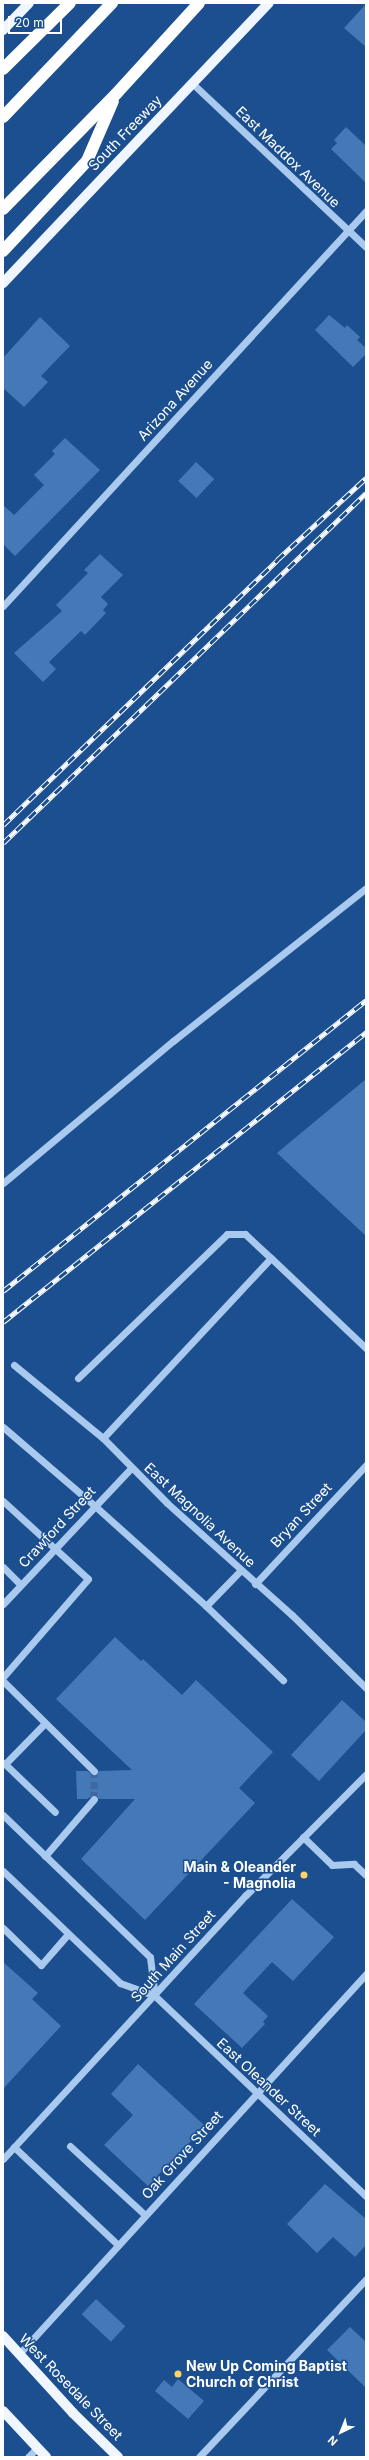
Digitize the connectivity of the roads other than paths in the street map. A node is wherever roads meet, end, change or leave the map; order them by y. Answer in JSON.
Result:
{"nodes":[{"id":1,"x":29,"y":3,"type":"edge"},
{"id":2,"x":70,"y":3,"type":"edge"},
{"id":3,"x":112,"y":3,"type":"edge"},
{"id":4,"x":199,"y":3,"type":"edge"},
{"id":5,"x":269,"y":3,"type":"edge"},
{"id":6,"x":3,"y":30,"type":"edge"},
{"id":7,"x":3,"y":69,"type":"edge"},
{"id":8,"x":193,"y":84,"type":"junction"},
{"id":9,"x":116,"y":94,"type":"junction"},
{"id":10,"x":3,"y":117,"type":"edge"},
{"id":11,"x":3,"y":209,"type":"edge"},
{"id":12,"x":366,"y":211,"type":"edge"},
{"id":13,"x":347,"y":231,"type":"junction"},
{"id":14,"x":366,"y":248,"type":"edge"},
{"id":15,"x":3,"y":251,"type":"edge"},
{"id":16,"x":3,"y":283,"type":"edge"},
{"id":17,"x":3,"y":606,"type":"edge"},
{"id":18,"x":366,"y":888,"type":"edge"},
{"id":19,"x":3,"y":1183,"type":"edge"},
{"id":20,"x":271,"y":1258,"type":"junction"},
{"id":21,"x":366,"y":1348,"type":"edge"},
{"id":22,"x":14,"y":1365,"type":"dead end"},
{"id":23,"x":78,"y":1378,"type":"dead end"},
{"id":24,"x":3,"y":1427,"type":"edge"},
{"id":25,"x":102,"y":1438,"type":"junction"},
{"id":26,"x":366,"y":1465,"type":"edge"},
{"id":27,"x":131,"y":1468,"type":"junction"},
{"id":28,"x":3,"y":1501,"type":"edge"},
{"id":29,"x":95,"y":1506,"type":"junction"},
{"id":30,"x":54,"y":1550,"type":"junction"},
{"id":31,"x":3,"y":1567,"type":"edge"},
{"id":32,"x":241,"y":1570,"type":"junction"},
{"id":33,"x":21,"y":1584,"type":"junction"},
{"id":34,"x":255,"y":1584,"type":"junction"},
{"id":35,"x":3,"y":1604,"type":"edge"},
{"id":36,"x":206,"y":1606,"type":"junction"},
{"id":37,"x":3,"y":1677,"type":"edge"},
{"id":38,"x":283,"y":1680,"type":"dead end"},
{"id":39,"x":3,"y":1681,"type":"edge"},
{"id":40,"x":366,"y":1688,"type":"edge"},
{"id":41,"x":45,"y":1723,"type":"junction"},
{"id":42,"x":4,"y":1763,"type":"edge"},
{"id":43,"x":94,"y":1771,"type":"dead end"},
{"id":44,"x":366,"y":1774,"type":"edge"},
{"id":45,"x":94,"y":1799,"type":"tunnel mouth"},
{"id":46,"x":55,"y":1812,"type":"dead end"},
{"id":47,"x":3,"y":1816,"type":"edge"},
{"id":48,"x":303,"y":1837,"type":"junction"},
{"id":49,"x":45,"y":1856,"type":"junction"},
{"id":50,"x":3,"y":1871,"type":"edge"},
{"id":51,"x":366,"y":1874,"type":"edge"},
{"id":52,"x":3,"y":1928,"type":"edge"},
{"id":53,"x":68,"y":1934,"type":"junction"},
{"id":54,"x":366,"y":1974,"type":"edge"},
{"id":55,"x":155,"y":1996,"type":"junction"},
{"id":56,"x":257,"y":2092,"type":"junction"},
{"id":57,"x":70,"y":2146,"type":"dead end"},
{"id":58,"x":14,"y":2148,"type":"junction"},
{"id":59,"x":3,"y":2159,"type":"edge"},
{"id":60,"x":366,"y":2196,"type":"edge"},
{"id":61,"x":145,"y":2215,"type":"junction"},
{"id":62,"x":118,"y":2245,"type":"junction"},
{"id":63,"x":366,"y":2279,"type":"edge"},
{"id":64,"x":3,"y":2336,"type":"edge"},
{"id":65,"x":19,"y":2354,"type":"junction"},
{"id":66,"x":3,"y":2411,"type":"edge"},
{"id":67,"x":37,"y":2448,"type":"junction"},
{"id":68,"x":28,"y":2457,"type":"edge"},
{"id":69,"x":46,"y":2457,"type":"edge"},
{"id":70,"x":118,"y":2457,"type":"edge"},
{"id":71,"x":199,"y":2457,"type":"edge"}],
"edges":[{"from":1,"to":6,"type":"main road"},
{"from":2,"to":7,"type":"highway"},
{"from":3,"to":10,"type":"highway"},
{"from":4,"to":9,"type":"highway"},
{"from":5,"to":8,"type":"main road","name":"South Freeway"},
{"from":8,"to":13,"type":"street","name":"East Maddox Avenue"},
{"from":8,"to":16,"type":"main road","name":"South Freeway"},
{"from":9,"to":11,"type":"highway"},
{"from":9,"to":15,"type":"highway"},
{"from":12,"to":13,"type":"street","name":"Arizona Avenue"},
{"from":13,"to":14,"type":"street","name":"East Maddox Avenue"},
{"from":13,"to":17,"type":"street","name":"Arizona Avenue"},
{"from":18,"to":19,"type":"street"},
{"from":20,"to":21,"type":"street"},
{"from":20,"to":23,"type":"street"},
{"from":20,"to":25,"type":"street"},
{"from":22,"to":25,"type":"street","name":"East Magnolia Avenue"},
{"from":24,"to":29,"type":"street"},
{"from":25,"to":27,"type":"street","name":"East Magnolia Avenue"},
{"from":26,"to":34,"type":"street","name":"Bryan Street"},
{"from":27,"to":29,"type":"street","name":"Crawford Street"},
{"from":27,"to":32,"type":"street","name":"East Magnolia Avenue"},
{"from":28,"to":30,"type":"street"},
{"from":29,"to":30,"type":"street","name":"Crawford Street"},
{"from":29,"to":36,"type":"street"},
{"from":30,"to":33,"type":"street","name":"Crawford Street"},
{"from":30,"to":37,"type":"street"},
{"from":31,"to":33,"type":"street"},
{"from":32,"to":34,"type":"street","name":"East Magnolia Avenue"},
{"from":32,"to":36,"type":"street"},
{"from":33,"to":35,"type":"street","name":"Crawford Street"},
{"from":34,"to":40,"type":"street","name":"East Magnolia Avenue"},
{"from":36,"to":38,"type":"street"},
{"from":39,"to":41,"type":"street"},
{"from":41,"to":42,"type":"street"},
{"from":41,"to":43,"type":"street"},
{"from":42,"to":46,"type":"street"},
{"from":44,"to":48,"type":"street","name":"South Main Street"},
{"from":45,"to":49,"type":"street"},
{"from":47,"to":49,"type":"street"},
{"from":48,"to":51,"type":"street"},
{"from":48,"to":55,"type":"street","name":"South Main Street"},
{"from":49,"to":55,"type":"street"},
{"from":50,"to":53,"type":"street","name":"East Oleander Street"},
{"from":52,"to":53,"type":"street"},
{"from":53,"to":55,"type":"street","name":"East Oleander Street"},
{"from":54,"to":56,"type":"street","name":"Oak Grove Street"},
{"from":55,"to":56,"type":"street","name":"East Oleander Street"},
{"from":55,"to":58,"type":"street","name":"South Main Street"},
{"from":56,"to":60,"type":"street","name":"East Oleander Street"},
{"from":56,"to":61,"type":"street","name":"Oak Grove Street"},
{"from":57,"to":61,"type":"street"},
{"from":58,"to":59,"type":"street","name":"South Main Street"},
{"from":58,"to":62,"type":"street"},
{"from":61,"to":62,"type":"street","name":"Oak Grove Street"},
{"from":62,"to":65,"type":"street","name":"Oak Grove Street"},
{"from":63,"to":71,"type":"street"},
{"from":64,"to":65,"type":"main road","name":"West Rosedale Street"},
{"from":65,"to":70,"type":"main road","name":"West Rosedale Street"},
{"from":66,"to":67,"type":"main road"},
{"from":67,"to":68,"type":"street"},
{"from":67,"to":69,"type":"main road"}]}
